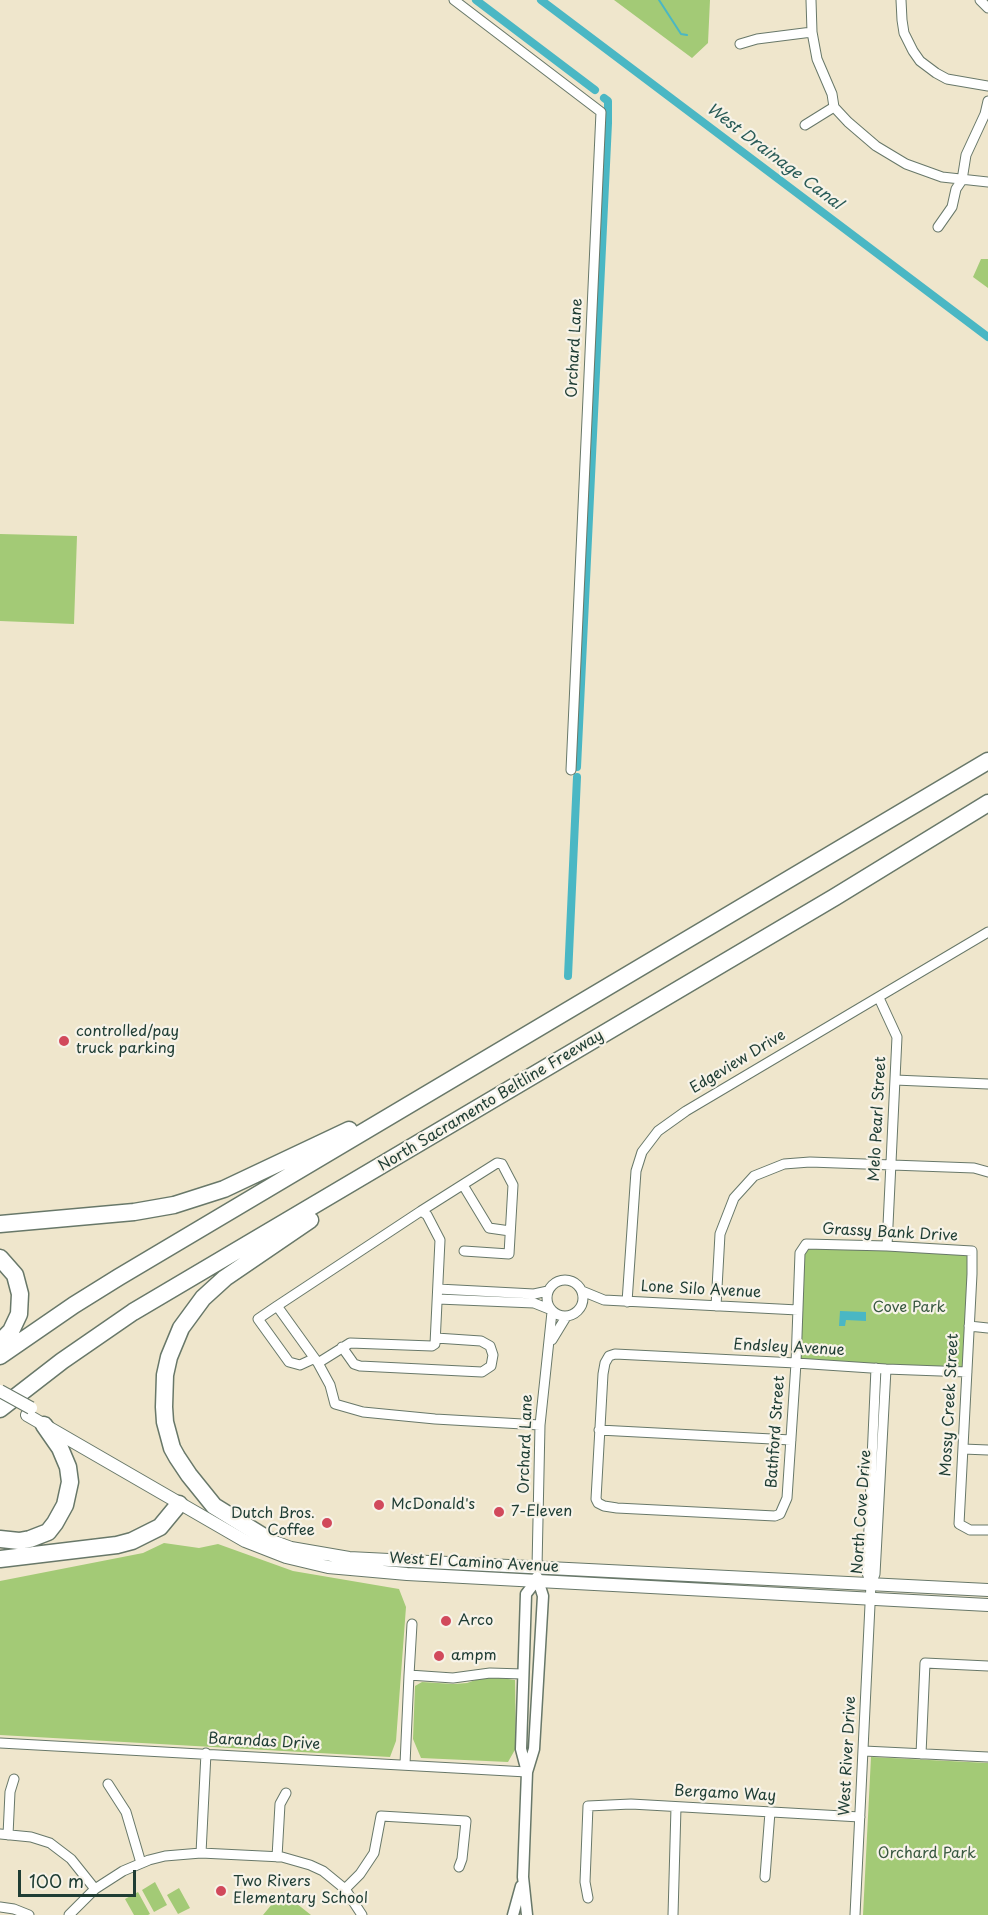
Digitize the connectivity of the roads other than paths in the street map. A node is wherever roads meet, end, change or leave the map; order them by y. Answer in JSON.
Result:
{"nodes":[{"id":1,"x":454,"y":0,"type":"edge"},
{"id":2,"x":811,"y":0,"type":"edge"},
{"id":3,"x":902,"y":0,"type":"edge"},
{"id":4,"x":980,"y":0,"type":"edge"},
{"id":5,"x":988,"y":8,"type":"edge"},
{"id":6,"x":812,"y":32,"type":"junction"},
{"id":7,"x":740,"y":44,"type":"dead end"},
{"id":8,"x":988,"y":86,"type":"edge"},
{"id":9,"x":988,"y":101,"type":"edge"},
{"id":10,"x":834,"y":106,"type":"junction"},
{"id":11,"x":806,"y":125,"type":"dead end"},
{"id":12,"x":962,"y":180,"type":"junction"},
{"id":13,"x":988,"y":182,"type":"edge"},
{"id":14,"x":938,"y":227,"type":"dead end"},
{"id":15,"x":988,"y":761,"type":"edge"},
{"id":16,"x":571,"y":770,"type":"dead end"},
{"id":17,"x":988,"y":803,"type":"edge"},
{"id":18,"x":988,"y":932,"type":"edge"},
{"id":19,"x":879,"y":998,"type":"junction"},
{"id":20,"x":895,"y":1080,"type":"junction"},
{"id":21,"x":988,"y":1084,"type":"edge"},
{"id":22,"x":440,"y":1087,"type":"junction"},
{"id":23,"x":432,"y":1136,"type":"junction"},
{"id":24,"x":891,"y":1164,"type":"junction"},
{"id":25,"x":988,"y":1172,"type":"edge"},
{"id":26,"x":463,"y":1185,"type":"junction"},
{"id":27,"x":422,"y":1211,"type":"junction"},
{"id":28,"x":0,"y":1224,"type":"edge"},
{"id":29,"x":510,"y":1231,"type":"junction"},
{"id":30,"x":806,"y":1244,"type":"joint"},
{"id":31,"x":887,"y":1246,"type":"junction"},
{"id":32,"x":464,"y":1251,"type":"dead end"},
{"id":33,"x":972,"y":1251,"type":"joint"},
{"id":34,"x":0,"y":1258,"type":"edge"},
{"id":35,"x":548,"y":1291,"type":"junction"},
{"id":36,"x":582,"y":1291,"type":"junction"},
{"id":37,"x":438,"y":1294,"type":"junction"},
{"id":38,"x":604,"y":1300,"type":"junction"},
{"id":39,"x":627,"y":1302,"type":"junction"},
{"id":40,"x":277,"y":1306,"type":"junction"},
{"id":41,"x":716,"y":1306,"type":"junction"},
{"id":42,"x":580,"y":1308,"type":"junction"},
{"id":43,"x":551,"y":1310,"type":"junction"},
{"id":44,"x":798,"y":1310,"type":"junction"},
{"id":45,"x":566,"y":1317,"type":"junction"},
{"id":46,"x":969,"y":1326,"type":"junction"},
{"id":47,"x":988,"y":1328,"type":"edge"},
{"id":48,"x":436,"y":1338,"type":"junction"},
{"id":49,"x":0,"y":1342,"type":"edge"},
{"id":50,"x":549,"y":1345,"type":"junction"},
{"id":51,"x":342,"y":1347,"type":"junction"},
{"id":52,"x":0,"y":1356,"type":"edge"},
{"id":53,"x":316,"y":1361,"type":"junction"},
{"id":54,"x":795,"y":1363,"type":"junction"},
{"id":55,"x":881,"y":1369,"type":"junction"},
{"id":56,"x":967,"y":1372,"type":"junction"},
{"id":57,"x":0,"y":1391,"type":"edge"},
{"id":58,"x":0,"y":1399,"type":"edge"},
{"id":59,"x":0,"y":1409,"type":"edge"},
{"id":60,"x":29,"y":1411,"type":"junction"},
{"id":61,"x":44,"y":1425,"type":"junction"},
{"id":62,"x":540,"y":1425,"type":"junction"},
{"id":63,"x":600,"y":1430,"type":"junction"},
{"id":64,"x":791,"y":1440,"type":"junction"},
{"id":65,"x":963,"y":1449,"type":"junction"},
{"id":66,"x":988,"y":1450,"type":"edge"},
{"id":67,"x":181,"y":1501,"type":"junction"},
{"id":68,"x":988,"y":1530,"type":"edge"},
{"id":69,"x":0,"y":1539,"type":"edge"},
{"id":70,"x":269,"y":1540,"type":"junction"},
{"id":71,"x":0,"y":1559,"type":"edge"},
{"id":72,"x":537,"y":1567,"type":"junction"},
{"id":73,"x":536,"y":1581,"type":"junction"},
{"id":74,"x":872,"y":1584,"type":"junction"},
{"id":75,"x":988,"y":1590,"type":"edge"},
{"id":76,"x":871,"y":1599,"type":"junction"},
{"id":77,"x":988,"y":1605,"type":"edge"},
{"id":78,"x":412,"y":1624,"type":"dead end"},
{"id":79,"x":988,"y":1666,"type":"edge"},
{"id":80,"x":523,"y":1674,"type":"junction"},
{"id":81,"x":409,"y":1675,"type":"junction"},
{"id":82,"x":0,"y":1743,"type":"edge"},
{"id":83,"x":864,"y":1751,"type":"junction"},
{"id":84,"x":206,"y":1754,"type":"junction"},
{"id":85,"x":921,"y":1754,"type":"junction"},
{"id":86,"x":988,"y":1757,"type":"edge"},
{"id":87,"x":405,"y":1764,"type":"junction"},
{"id":88,"x":527,"y":1772,"type":"junction"},
{"id":89,"x":14,"y":1779,"type":"dead end"},
{"id":90,"x":108,"y":1784,"type":"dead end"},
{"id":91,"x":286,"y":1793,"type":"dead end"},
{"id":92,"x":676,"y":1807,"type":"junction"},
{"id":93,"x":770,"y":1812,"type":"junction"},
{"id":94,"x":860,"y":1817,"type":"junction"},
{"id":95,"x":4,"y":1834,"type":"edge"},
{"id":96,"x":201,"y":1853,"type":"junction"},
{"id":97,"x":277,"y":1857,"type":"junction"},
{"id":98,"x":141,"y":1863,"type":"junction"},
{"id":99,"x":459,"y":1867,"type":"dead end"},
{"id":100,"x":523,"y":1877,"type":"junction"},
{"id":101,"x":765,"y":1877,"type":"dead end"},
{"id":102,"x":95,"y":1889,"type":"junction"},
{"id":103,"x":345,"y":1889,"type":"junction"},
{"id":104,"x":588,"y":1898,"type":"dead end"},
{"id":105,"x":0,"y":1907,"type":"edge"},
{"id":106,"x":29,"y":1915,"type":"edge"},
{"id":107,"x":69,"y":1915,"type":"edge"},
{"id":108,"x":362,"y":1915,"type":"edge"},
{"id":109,"x":513,"y":1915,"type":"edge"},
{"id":110,"x":527,"y":1915,"type":"edge"},
{"id":111,"x":673,"y":1915,"type":"edge"},
{"id":112,"x":855,"y":1915,"type":"edge"}],
"edges":[{"from":1,"to":16,"type":"street","name":"Orchard Lane"},
{"from":2,"to":6,"type":"street"},
{"from":3,"to":8,"type":"street"},
{"from":4,"to":5,"type":"street"},
{"from":6,"to":7,"type":"street"},
{"from":6,"to":10,"type":"street"},
{"from":9,"to":12,"type":"street"},
{"from":10,"to":11,"type":"street"},
{"from":10,"to":12,"type":"street"},
{"from":12,"to":13,"type":"street"},
{"from":12,"to":14,"type":"street"},
{"from":15,"to":22,"type":"highway"},
{"from":17,"to":23,"type":"highway","name":"North Sacramento Beltline Freeway"},
{"from":18,"to":19,"type":"street","name":"Edgeview Drive"},
{"from":19,"to":20,"type":"street","name":"Melo Pearl Street"},
{"from":19,"to":39,"type":"street","name":"Edgeview Drive"},
{"from":20,"to":21,"type":"street"},
{"from":20,"to":24,"type":"street","name":"Melo Pearl Street"},
{"from":22,"to":28,"type":"highway"},
{"from":22,"to":52,"type":"highway"},
{"from":23,"to":59,"type":"highway","name":"North Sacramento Beltline Freeway"},
{"from":23,"to":70,"type":"highway"},
{"from":24,"to":25,"type":"street"},
{"from":24,"to":31,"type":"street","name":"Melo Pearl Street"},
{"from":24,"to":41,"type":"street"},
{"from":26,"to":27,"type":"street"},
{"from":26,"to":29,"type":"street"},
{"from":26,"to":29,"type":"street"},
{"from":27,"to":37,"type":"street"},
{"from":27,"to":40,"type":"street"},
{"from":29,"to":32,"type":"street"},
{"from":30,"to":31,"type":"street","name":"Grassy Bank Drive"},
{"from":30,"to":44,"type":"street","name":"Bathford Street"},
{"from":31,"to":33,"type":"street","name":"Grassy Bank Drive"},
{"from":33,"to":46,"type":"street","name":"Mossy Creek Street"},
{"from":34,"to":49,"type":"highway"},
{"from":35,"to":36,"type":"street"},
{"from":35,"to":37,"type":"street"},
{"from":35,"to":43,"type":"street"},
{"from":36,"to":38,"type":"street","name":"Lone Silo Avenue"},
{"from":36,"to":42,"type":"street"},
{"from":37,"to":43,"type":"street"},
{"from":37,"to":48,"type":"street"},
{"from":38,"to":39,"type":"street","name":"Lone Silo Avenue"},
{"from":38,"to":42,"type":"street","name":"Lone Silo Avenue"},
{"from":39,"to":41,"type":"street","name":"Lone Silo Avenue"},
{"from":40,"to":53,"type":"street"},
{"from":40,"to":53,"type":"street"},
{"from":41,"to":44,"type":"street","name":"Lone Silo Avenue"},
{"from":42,"to":45,"type":"street"},
{"from":43,"to":45,"type":"street"},
{"from":43,"to":50,"type":"street","name":"Orchard Lane"},
{"from":44,"to":54,"type":"street","name":"Bathford Street"},
{"from":45,"to":50,"type":"street","name":"Orchard Lane"},
{"from":46,"to":47,"type":"street"},
{"from":46,"to":56,"type":"street","name":"Mossy Creek Street"},
{"from":48,"to":51,"type":"street"},
{"from":48,"to":51,"type":"street"},
{"from":50,"to":62,"type":"street","name":"Orchard Lane"},
{"from":51,"to":53,"type":"street"},
{"from":53,"to":62,"type":"street"},
{"from":54,"to":55,"type":"street","name":"Endsley Avenue"},
{"from":54,"to":63,"type":"street","name":"Endsley Avenue"},
{"from":54,"to":64,"type":"street","name":"Bathford Street"},
{"from":55,"to":56,"type":"street","name":"Endsley Avenue"},
{"from":55,"to":74,"type":"street","name":"North Cove Drive"},
{"from":56,"to":65,"type":"street","name":"Mossy Creek Street"},
{"from":57,"to":60,"type":"main road","name":"West El Camino Avenue","bridge":true},
{"from":58,"to":60,"type":"main road","name":"West El Camino Avenue"},
{"from":60,"to":61,"type":"main road","name":"West El Camino Avenue"},
{"from":60,"to":67,"type":"main road","name":"West El Camino Avenue"},
{"from":61,"to":67,"type":"main road","name":"West El Camino Avenue"},
{"from":61,"to":69,"type":"highway"},
{"from":62,"to":72,"type":"street","name":"Orchard Lane"},
{"from":63,"to":64,"type":"street"},
{"from":63,"to":64,"type":"street","name":"Bathford Street"},
{"from":65,"to":66,"type":"street"},
{"from":65,"to":68,"type":"street","name":"Mossy Creek Street"},
{"from":67,"to":70,"type":"main road","name":"West El Camino Avenue"},
{"from":67,"to":71,"type":"highway"},
{"from":67,"to":73,"type":"main road","name":"West El Camino Avenue"},
{"from":70,"to":72,"type":"main road","name":"West El Camino Avenue"},
{"from":72,"to":73,"type":"street","name":"Orchard Lane"},
{"from":72,"to":74,"type":"main road","name":"West El Camino Avenue"},
{"from":73,"to":76,"type":"main road","name":"West El Camino Avenue"},
{"from":73,"to":80,"type":"street","name":"Orchard Lane"},
{"from":73,"to":88,"type":"street","name":"Orchard Lane"},
{"from":74,"to":75,"type":"main road","name":"West El Camino Avenue"},
{"from":74,"to":76,"type":"street","name":"North Cove Drive"},
{"from":76,"to":77,"type":"main road","name":"West El Camino Avenue"},
{"from":76,"to":83,"type":"street","name":"West River Drive"},
{"from":78,"to":81,"type":"street"},
{"from":79,"to":85,"type":"street"},
{"from":80,"to":81,"type":"street"},
{"from":80,"to":88,"type":"street","name":"Orchard Lane"},
{"from":81,"to":87,"type":"street"},
{"from":82,"to":84,"type":"street","name":"Barandas Drive"},
{"from":83,"to":85,"type":"street"},
{"from":83,"to":94,"type":"street","name":"West River Drive"},
{"from":84,"to":87,"type":"street","name":"Barandas Drive"},
{"from":84,"to":96,"type":"street"},
{"from":85,"to":86,"type":"street"},
{"from":87,"to":88,"type":"street","name":"Barandas Drive"},
{"from":88,"to":100,"type":"street","name":"Orchard Lane"},
{"from":89,"to":95,"type":"street"},
{"from":90,"to":98,"type":"street"},
{"from":91,"to":97,"type":"street"},
{"from":92,"to":93,"type":"street","name":"Bergamo Way"},
{"from":92,"to":104,"type":"street","name":"Bergamo Way"},
{"from":92,"to":111,"type":"street"},
{"from":93,"to":94,"type":"street","name":"Bergamo Way"},
{"from":93,"to":101,"type":"street"},
{"from":94,"to":112,"type":"street","name":"West River Drive"},
{"from":95,"to":102,"type":"street"},
{"from":96,"to":97,"type":"street"},
{"from":96,"to":98,"type":"street"},
{"from":97,"to":103,"type":"street"},
{"from":98,"to":102,"type":"street"},
{"from":99,"to":103,"type":"street"},
{"from":100,"to":109,"type":"street","name":"Orchard Lane"},
{"from":100,"to":110,"type":"street","name":"Orchard Lane"},
{"from":102,"to":107,"type":"street"},
{"from":103,"to":108,"type":"street"},
{"from":105,"to":106,"type":"street"}]}
